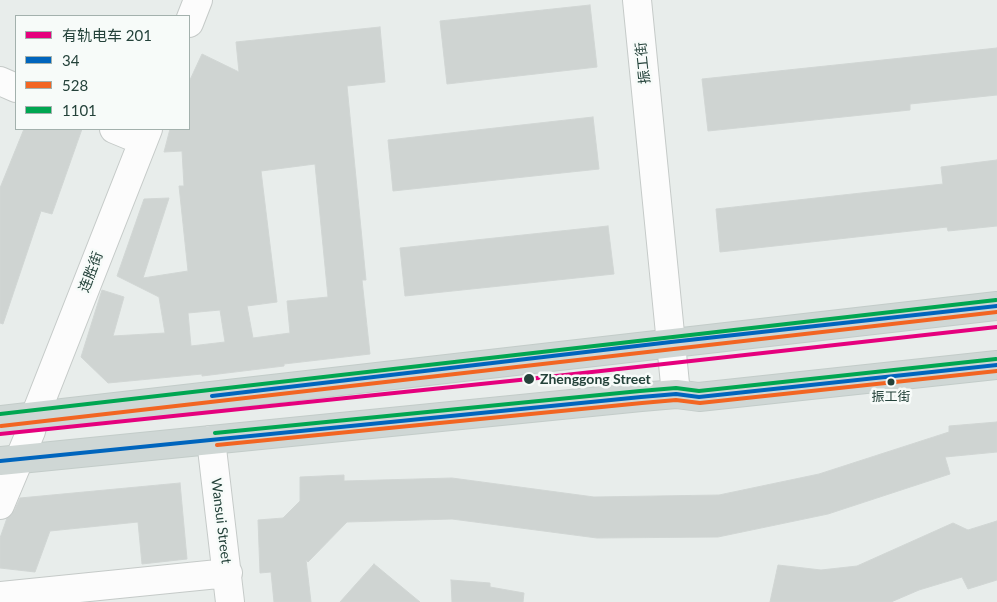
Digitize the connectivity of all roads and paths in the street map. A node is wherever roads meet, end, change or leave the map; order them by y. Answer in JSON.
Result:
{"nodes":[{"id":1,"x":198,"y":0,"type":"edge"},
{"id":2,"x":637,"y":0,"type":"edge"},
{"id":3,"x":190,"y":20,"type":"edge"},
{"id":4,"x":0,"y":81,"type":"edge"},
{"id":5,"x":15,"y":88,"type":"edge"},
{"id":6,"x":119,"y":130,"type":"edge"},
{"id":7,"x":145,"y":135,"type":"edge"},
{"id":8,"x":997,"y":306,"type":"edge"},
{"id":9,"x":671,"y":342,"type":"junction"},
{"id":10,"x":997,"y":365,"type":"edge"},
{"id":11,"x":676,"y":394,"type":"junction"},
{"id":12,"x":35,"y":416,"type":"junction"},
{"id":13,"x":0,"y":420,"type":"edge"},
{"id":14,"x":211,"y":440,"type":"junction"},
{"id":15,"x":9,"y":460,"type":"edge"},
{"id":16,"x":0,"y":505,"type":"edge"},
{"id":17,"x":228,"y":574,"type":"junction"},
{"id":18,"x":0,"y":596,"type":"edge"},
{"id":19,"x":230,"y":602,"type":"edge"}],
"edges":[{"from":1,"to":3,"type":"street"},
{"from":2,"to":9,"type":"street","name":"振工街"},
{"from":4,"to":5,"type":"street"},
{"from":6,"to":7,"type":"street"},
{"from":7,"to":12,"type":"street","name":"连胜街"},
{"from":8,"to":9,"type":"main road"},
{"from":9,"to":11,"type":"street","name":"振工街"},
{"from":9,"to":12,"type":"main road"},
{"from":10,"to":11,"type":"main road"},
{"from":11,"to":14,"type":"main road"},
{"from":12,"to":13,"type":"main road"},
{"from":12,"to":15,"type":"street","name":"连胜街"},
{"from":14,"to":15,"type":"main road"},
{"from":14,"to":17,"type":"street","name":"Wansui Street"},
{"from":15,"to":16,"type":"street"},
{"from":17,"to":18,"type":"street"},
{"from":17,"to":19,"type":"street","name":"Wansui Street"}]}
